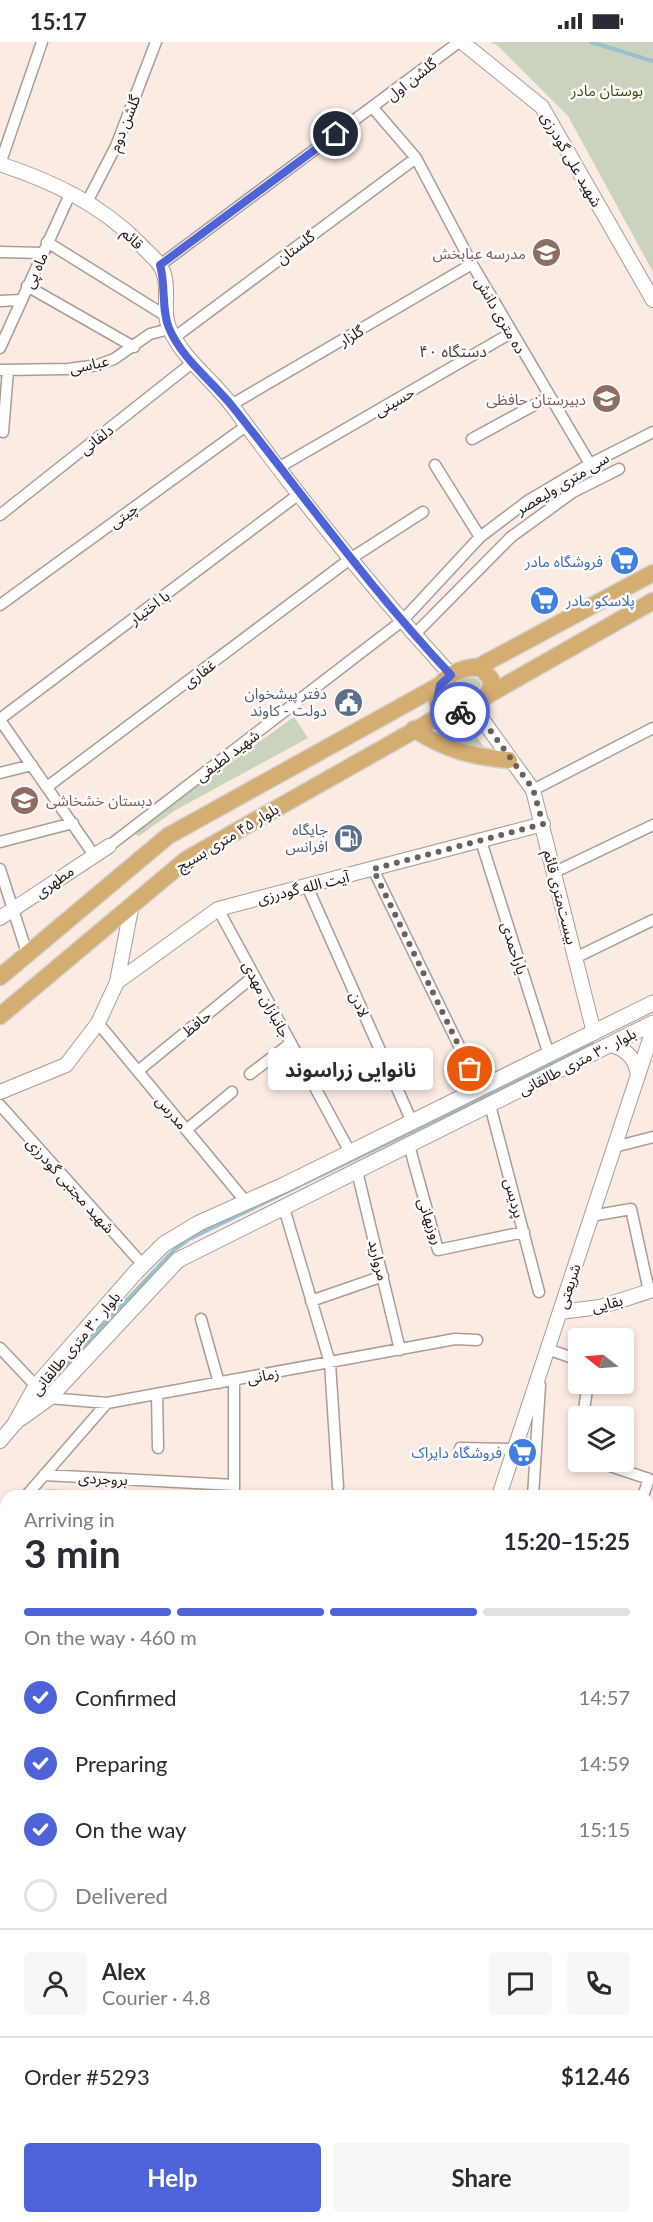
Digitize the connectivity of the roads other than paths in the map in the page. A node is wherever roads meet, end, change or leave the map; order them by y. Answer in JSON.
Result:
{"nodes":[{"id":1,"x":42,"y":42,"type":"edge"},
{"id":2,"x":156,"y":42,"type":"edge"},
{"id":3,"x":460,"y":42,"type":"edge"},
{"id":4,"x":373,"y":108,"type":"junction"},
{"id":5,"x":416,"y":158,"type":"junction"},
{"id":6,"x":0,"y":164,"type":"edge"},
{"id":7,"x":70,"y":192,"type":"junction"},
{"id":8,"x":87,"y":202,"type":"junction"},
{"id":9,"x":47,"y":242,"type":"junction"},
{"id":10,"x":0,"y":252,"type":"edge"},
{"id":11,"x":42,"y":253,"type":"junction"},
{"id":12,"x":472,"y":264,"type":"junction"},
{"id":13,"x":160,"y":265,"type":"junction"},
{"id":14,"x":27,"y":286,"type":"junction"},
{"id":15,"x":21,"y":300,"type":"junction"},
{"id":16,"x":653,"y":300,"type":"edge"},
{"id":17,"x":0,"y":301,"type":"edge"},
{"id":18,"x":170,"y":328,"type":"junction"},
{"id":19,"x":511,"y":333,"type":"junction"},
{"id":20,"x":1,"y":345,"type":"edge"},
{"id":21,"x":134,"y":347,"type":"junction"},
{"id":22,"x":192,"y":363,"type":"junction"},
{"id":23,"x":4,"y":370,"type":"edge"},
{"id":24,"x":549,"y":397,"type":"junction"},
{"id":25,"x":231,"y":405,"type":"junction"},
{"id":26,"x":246,"y":426,"type":"junction"},
{"id":27,"x":3,"y":432,"type":"dead end"},
{"id":28,"x":653,"y":432,"type":"edge"},
{"id":29,"x":472,"y":439,"type":"dead end"},
{"id":30,"x":590,"y":464,"type":"junction"},
{"id":31,"x":435,"y":465,"type":"dead end"},
{"id":32,"x":278,"y":468,"type":"junction"},
{"id":33,"x":619,"y":469,"type":"dead end"},
{"id":34,"x":299,"y":494,"type":"junction"},
{"id":35,"x":423,"y":512,"type":"dead end"},
{"id":36,"x":0,"y":515,"type":"edge"},
{"id":37,"x":480,"y":537,"type":"junction"},
{"id":38,"x":350,"y":558,"type":"junction"},
{"id":39,"x":653,"y":573,"type":"edge"},
{"id":40,"x":653,"y":601,"type":"edge"},
{"id":41,"x":0,"y":605,"type":"edge"},
{"id":42,"x":402,"y":621,"type":"junction"},
{"id":43,"x":414,"y":635,"type":"junction"},
{"id":44,"x":477,"y":668,"type":"junction"},
{"id":45,"x":445,"y":680,"type":"junction"},
{"id":46,"x":488,"y":695,"type":"junction"},
{"id":47,"x":474,"y":708,"type":"junction"},
{"id":48,"x":447,"y":712,"type":"junction"},
{"id":49,"x":0,"y":720,"type":"edge"},
{"id":50,"x":653,"y":728,"type":"edge"},
{"id":51,"x":414,"y":729,"type":"junction"},
{"id":52,"x":508,"y":760,"type":"junction"},
{"id":53,"x":32,"y":765,"type":"junction"},
{"id":54,"x":0,"y":773,"type":"edge"},
{"id":55,"x":47,"y":787,"type":"junction"},
{"id":56,"x":533,"y":789,"type":"junction"},
{"id":57,"x":73,"y":823,"type":"junction"},
{"id":58,"x":543,"y":824,"type":"junction"},
{"id":59,"x":653,"y":825,"type":"edge"},
{"id":60,"x":0,"y":842,"type":"edge"},
{"id":61,"x":481,"y":842,"type":"junction"},
{"id":62,"x":109,"y":846,"type":"joint"},
{"id":63,"x":94,"y":855,"type":"junction"},
{"id":64,"x":0,"y":869,"type":"edge"},
{"id":65,"x":373,"y":869,"type":"junction"},
{"id":66,"x":555,"y":872,"type":"junction"},
{"id":67,"x":307,"y":886,"type":"junction"},
{"id":68,"x":132,"y":904,"type":"junction"},
{"id":69,"x":14,"y":909,"type":"junction"},
{"id":70,"x":218,"y":909,"type":"junction"},
{"id":71,"x":0,"y":918,"type":"edge"},
{"id":72,"x":653,"y":920,"type":"edge"},
{"id":73,"x":27,"y":953,"type":"junction"},
{"id":74,"x":577,"y":957,"type":"junction"},
{"id":75,"x":254,"y":976,"type":"junction"},
{"id":76,"x":0,"y":977,"type":"edge"},
{"id":77,"x":117,"y":982,"type":"junction"},
{"id":78,"x":651,"y":1008,"type":"edge"},
{"id":79,"x":0,"y":1016,"type":"edge"},
{"id":80,"x":99,"y":1023,"type":"junction"},
{"id":81,"x":653,"y":1023,"type":"edge"},
{"id":82,"x":653,"y":1030,"type":"edge"},
{"id":83,"x":594,"y":1033,"type":"junction"},
{"id":84,"x":291,"y":1043,"type":"junction"},
{"id":85,"x":605,"y":1047,"type":"junction"},
{"id":86,"x":549,"y":1055,"type":"junction"},
{"id":87,"x":138,"y":1071,"type":"junction"},
{"id":88,"x":250,"y":1074,"type":"dead end"},
{"id":89,"x":638,"y":1076,"type":"junction"},
{"id":90,"x":480,"y":1089,"type":"junction"},
{"id":91,"x":0,"y":1092,"type":"edge"},
{"id":92,"x":232,"y":1092,"type":"dead end"},
{"id":93,"x":0,"y":1105,"type":"edge"},
{"id":94,"x":490,"y":1105,"type":"junction"},
{"id":95,"x":412,"y":1122,"type":"junction"},
{"id":96,"x":186,"y":1130,"type":"junction"},
{"id":97,"x":653,"y":1137,"type":"edge"},
{"id":98,"x":409,"y":1145,"type":"junction"},
{"id":99,"x":614,"y":1148,"type":"junction"},
{"id":100,"x":350,"y":1152,"type":"junction"},
{"id":101,"x":357,"y":1171,"type":"junction"},
{"id":102,"x":246,"y":1202,"type":"junction"},
{"id":103,"x":284,"y":1208,"type":"junction"},
{"id":104,"x":591,"y":1216,"type":"junction"},
{"id":105,"x":524,"y":1232,"type":"junction"},
{"id":106,"x":143,"y":1265,"type":"junction"},
{"id":107,"x":382,"y":1276,"type":"junction"},
{"id":108,"x":651,"y":1291,"type":"edge"},
{"id":109,"x":539,"y":1292,"type":"dead end"},
{"id":110,"x":311,"y":1301,"type":"junction"},
{"id":111,"x":560,"y":1312,"type":"junction"},
{"id":112,"x":201,"y":1319,"type":"dead end"},
{"id":113,"x":477,"y":1340,"type":"dead end"},
{"id":114,"x":0,"y":1348,"type":"edge"},
{"id":115,"x":548,"y":1349,"type":"junction"},
{"id":116,"x":400,"y":1350,"type":"junction"},
{"id":117,"x":568,"y":1356,"type":"edge"},
{"id":118,"x":330,"y":1363,"type":"junction"},
{"id":119,"x":542,"y":1365,"type":"junction"},
{"id":120,"x":234,"y":1380,"type":"junction"},
{"id":121,"x":219,"y":1383,"type":"junction"},
{"id":122,"x":36,"y":1386,"type":"junction"},
{"id":123,"x":157,"y":1394,"type":"junction"},
{"id":124,"x":49,"y":1398,"type":"junction"},
{"id":125,"x":107,"y":1402,"type":"junction"},
{"id":126,"x":16,"y":1422,"type":"junction"},
{"id":127,"x":0,"y":1441,"type":"edge"},
{"id":128,"x":158,"y":1448,"type":"dead end"},
{"id":129,"x":460,"y":1448,"type":"dead end"},
{"id":130,"x":514,"y":1449,"type":"junction"},
{"id":131,"x":628,"y":1472,"type":"edge"},
{"id":132,"x":44,"y":1475,"type":"junction"},
{"id":133,"x":121,"y":1479,"type":"junction"},
{"id":134,"x":338,"y":1487,"type":"dead end"},
{"id":135,"x":31,"y":1490,"type":"edge"},
{"id":136,"x":120,"y":1490,"type":"edge"},
{"id":137,"x":234,"y":1490,"type":"edge"},
{"id":138,"x":501,"y":1490,"type":"edge"},
{"id":139,"x":533,"y":1490,"type":"edge"},
{"id":140,"x":645,"y":1490,"type":"edge"}],
"edges":[{"from":1,"to":6,"type":"street"},
{"from":2,"to":8,"type":"street","name":"گلشن دوم"},
{"from":3,"to":4,"type":"street","name":"گلشن اول"},
{"from":3,"to":16,"type":"street","name":"شهید علی گودرزی"},
{"from":4,"to":5,"type":"street","name":"ده متری دانش"},
{"from":4,"to":13,"type":"street","name":"گلشن اول"},
{"from":5,"to":12,"type":"street","name":"ده متری دانش"},
{"from":5,"to":18,"type":"street","name":"گلستان"},
{"from":6,"to":7,"type":"street","name":"قائم"},
{"from":7,"to":8,"type":"street","name":"قائم"},
{"from":7,"to":9,"type":"street","name":"ماه پی"},
{"from":8,"to":13,"type":"street","name":"قائم"},
{"from":9,"to":11,"type":"street","name":"ماه پی"},
{"from":9,"to":18,"type":"street"},
{"from":10,"to":11,"type":"street"},
{"from":11,"to":14,"type":"street","name":"ماه پی"},
{"from":12,"to":19,"type":"street","name":"ده متری دانش"},
{"from":12,"to":25,"type":"street","name":"گلزار"},
{"from":13,"to":18,"type":"street"},
{"from":14,"to":15,"type":"street","name":"ماه پی"},
{"from":14,"to":21,"type":"street"},
{"from":15,"to":17,"type":"street"},
{"from":15,"to":20,"type":"street","name":"ماه پی"},
{"from":18,"to":21,"type":"street","name":"عباسی"},
{"from":18,"to":22,"type":"street"},
{"from":19,"to":24,"type":"street","name":"ده متری دانش"},
{"from":19,"to":32,"type":"street","name":"حسینی"},
{"from":21,"to":23,"type":"street","name":"عباسی"},
{"from":22,"to":25,"type":"street"},
{"from":22,"to":36,"type":"street","name":"دلفانی"},
{"from":23,"to":27,"type":"street"},
{"from":24,"to":29,"type":"street"},
{"from":24,"to":30,"type":"street","name":"ده متری دانش"},
{"from":25,"to":26,"type":"street"},
{"from":26,"to":32,"type":"street"},
{"from":26,"to":41,"type":"street","name":"چیتی"},
{"from":28,"to":30,"type":"street","name":"سی متری ولیعصر"},
{"from":30,"to":37,"type":"street","name":"سی متری ولیعصر"},
{"from":31,"to":37,"type":"street"},
{"from":32,"to":34,"type":"street"},
{"from":33,"to":43,"type":"street"},
{"from":34,"to":38,"type":"street"},
{"from":34,"to":49,"type":"street","name":"با اختیار"},
{"from":35,"to":38,"type":"street","name":"غفاری"},
{"from":37,"to":42,"type":"street","name":"سی متری ولیعصر"},
{"from":38,"to":42,"type":"street"},
{"from":38,"to":55,"type":"street","name":"غفاری"},
{"from":39,"to":44,"type":"main road"},
{"from":40,"to":46,"type":"main road"},
{"from":42,"to":43,"type":"street"},
{"from":42,"to":62,"type":"street","name":"شهید لطیفی"},
{"from":43,"to":45,"type":"street"},
{"from":44,"to":45,"type":"main road"},
{"from":44,"to":46,"type":"main road"},
{"from":45,"to":48,"type":"main road"},
{"from":45,"to":73,"type":"main road","name":"بلوار ۴۵ متری بسیج"},
{"from":46,"to":47,"type":"main road"},
{"from":47,"to":48,"type":"main road"},
{"from":47,"to":52,"type":"street","name":"بیست‌متری قائم"},
{"from":48,"to":51,"type":"main road","name":"بلوار ۴۵ متری بسیج"},
{"from":49,"to":53,"type":"street"},
{"from":50,"to":56,"type":"street"},
{"from":51,"to":52,"type":"main road"},
{"from":51,"to":68,"type":"main road","name":"بلوار ۴۵ متری بسیج"},
{"from":52,"to":56,"type":"street","name":"بیست‌متری قائم"},
{"from":53,"to":54,"type":"street"},
{"from":53,"to":55,"type":"street"},
{"from":55,"to":57,"type":"street"},
{"from":56,"to":58,"type":"street","name":"بیست‌متری قائم"},
{"from":57,"to":60,"type":"street"},
{"from":57,"to":63,"type":"street"},
{"from":58,"to":61,"type":"street","name":"آیت الله گودرزی"},
{"from":58,"to":66,"type":"street","name":"بیست‌متری قائم"},
{"from":59,"to":66,"type":"street"},
{"from":61,"to":65,"type":"street","name":"آیت الله گودرزی"},
{"from":61,"to":86,"type":"street","name":"یاراحمدی"},
{"from":62,"to":63,"type":"street","name":"مطهری"},
{"from":63,"to":69,"type":"street","name":"مطهری"},
{"from":64,"to":69,"type":"street"},
{"from":65,"to":67,"type":"street","name":"آیت الله گودرزی"},
{"from":65,"to":90,"type":"street"},
{"from":66,"to":74,"type":"street","name":"بیست‌متری قائم"},
{"from":67,"to":70,"type":"street","name":"آیت الله گودرزی"},
{"from":67,"to":95,"type":"street","name":"لادن"},
{"from":68,"to":77,"type":"street"},
{"from":68,"to":79,"type":"main road","name":"بلوار ۴۵ متری بسیج"},
{"from":69,"to":71,"type":"street","name":"مطهری"},
{"from":69,"to":73,"type":"street"},
{"from":70,"to":75,"type":"street","name":"جانبازان مهدی"},
{"from":70,"to":77,"type":"street","name":"آیت الله گودرزی"},
{"from":72,"to":74,"type":"street"},
{"from":73,"to":76,"type":"main road","name":"بلوار ۴۵ متری بسیج"},
{"from":74,"to":83,"type":"street","name":"بیست‌متری قائم"},
{"from":75,"to":84,"type":"street","name":"جانبازان مهدی"},
{"from":75,"to":87,"type":"street","name":"حافظ"},
{"from":77,"to":80,"type":"street"},
{"from":78,"to":83,"type":"main road","name":"بلوار ۳۰ متری طالقانی"},
{"from":80,"to":87,"type":"street","name":"مدرس"},
{"from":80,"to":91,"type":"street"},
{"from":81,"to":85,"type":"main road","name":"بلوار ۳۰ متری طالقانی"},
{"from":82,"to":89,"type":"street","name":"شریعتی"},
{"from":83,"to":85,"type":"main road"},
{"from":83,"to":86,"type":"main road","name":"بلوار ۳۰ متری طالقانی"},
{"from":84,"to":88,"type":"street"},
{"from":84,"to":100,"type":"street","name":"جانبازان مهدی"},
{"from":85,"to":89,"type":"street"},
{"from":85,"to":94,"type":"main road","name":"بلوار ۳۰ متری طالقانی"},
{"from":86,"to":90,"type":"main road","name":"بلوار ۳۰ متری طالقانی"},
{"from":87,"to":96,"type":"street","name":"مدرس"},
{"from":89,"to":99,"type":"street","name":"شریعتی"},
{"from":90,"to":95,"type":"main road","name":"بلوار ۳۰ متری طالقانی"},
{"from":92,"to":96,"type":"street"},
{"from":93,"to":106,"type":"street","name":"شهید مجتبی گودرزی"},
{"from":94,"to":98,"type":"main road","name":"بلوار ۳۰ متری طالقانی"},
{"from":94,"to":105,"type":"street","name":"پردیس"},
{"from":95,"to":100,"type":"main road","name":"بلوار ۳۰ متری طالقانی"},
{"from":96,"to":102,"type":"street","name":"مدرس"},
{"from":97,"to":99,"type":"street"},
{"from":98,"to":101,"type":"main road","name":"بلوار ۳۰ متری طالقانی"},
{"from":98,"to":105,"type":"street","name":"روزبهانی"},
{"from":99,"to":104,"type":"street","name":"شریعتی"},
{"from":100,"to":102,"type":"main road","name":"بلوار ۳۰ متری طالقانی"},
{"from":101,"to":103,"type":"main road","name":"بلوار ۳۰ متری طالقانی"},
{"from":101,"to":107,"type":"street","name":"مروارید"},
{"from":102,"to":106,"type":"main road","name":"بلوار ۳۰ متری طالقانی"},
{"from":103,"to":110,"type":"street"},
{"from":103,"to":124,"type":"main road","name":"بلوار ۳۰ متری طالقانی"},
{"from":104,"to":108,"type":"street"},
{"from":104,"to":111,"type":"street","name":"شریعتی"},
{"from":105,"to":109,"type":"street","name":"پردیس"},
{"from":106,"to":122,"type":"main road","name":"بلوار ۳۰ متری طالقانی"},
{"from":107,"to":110,"type":"street"},
{"from":107,"to":116,"type":"street","name":"مروارید"},
{"from":108,"to":111,"type":"street","name":"بقایی"},
{"from":110,"to":118,"type":"street"},
{"from":111,"to":115,"type":"street","name":"شریعتی"},
{"from":112,"to":121,"type":"street"},
{"from":113,"to":116,"type":"street","name":"زمانی"},
{"from":114,"to":122,"type":"street"},
{"from":115,"to":117,"type":"street"},
{"from":115,"to":119,"type":"street","name":"شریعتی"},
{"from":116,"to":118,"type":"street","name":"زمانی"},
{"from":118,"to":120,"type":"street","name":"زمانی"},
{"from":118,"to":134,"type":"street"},
{"from":119,"to":130,"type":"street","name":"شریعتی"},
{"from":119,"to":139,"type":"street"},
{"from":120,"to":121,"type":"street","name":"زمانی"},
{"from":120,"to":137,"type":"street"},
{"from":121,"to":123,"type":"street","name":"زمانی"},
{"from":122,"to":126,"type":"main road","name":"بلوار ۳۰ متری طالقانی"},
{"from":123,"to":125,"type":"street","name":"زمانی"},
{"from":123,"to":128,"type":"street"},
{"from":124,"to":125,"type":"street","name":"زمانی"},
{"from":124,"to":126,"type":"main road","name":"بلوار ۳۰ متری طالقانی"},
{"from":125,"to":132,"type":"street"},
{"from":126,"to":127,"type":"street"},
{"from":129,"to":130,"type":"street"},
{"from":130,"to":138,"type":"street","name":"شریعتی"},
{"from":131,"to":140,"type":"street"},
{"from":132,"to":133,"type":"street","name":"بروجردی"},
{"from":132,"to":135,"type":"street"},
{"from":133,"to":136,"type":"street"},
{"from":133,"to":137,"type":"street","name":"بروجردی"}]}
